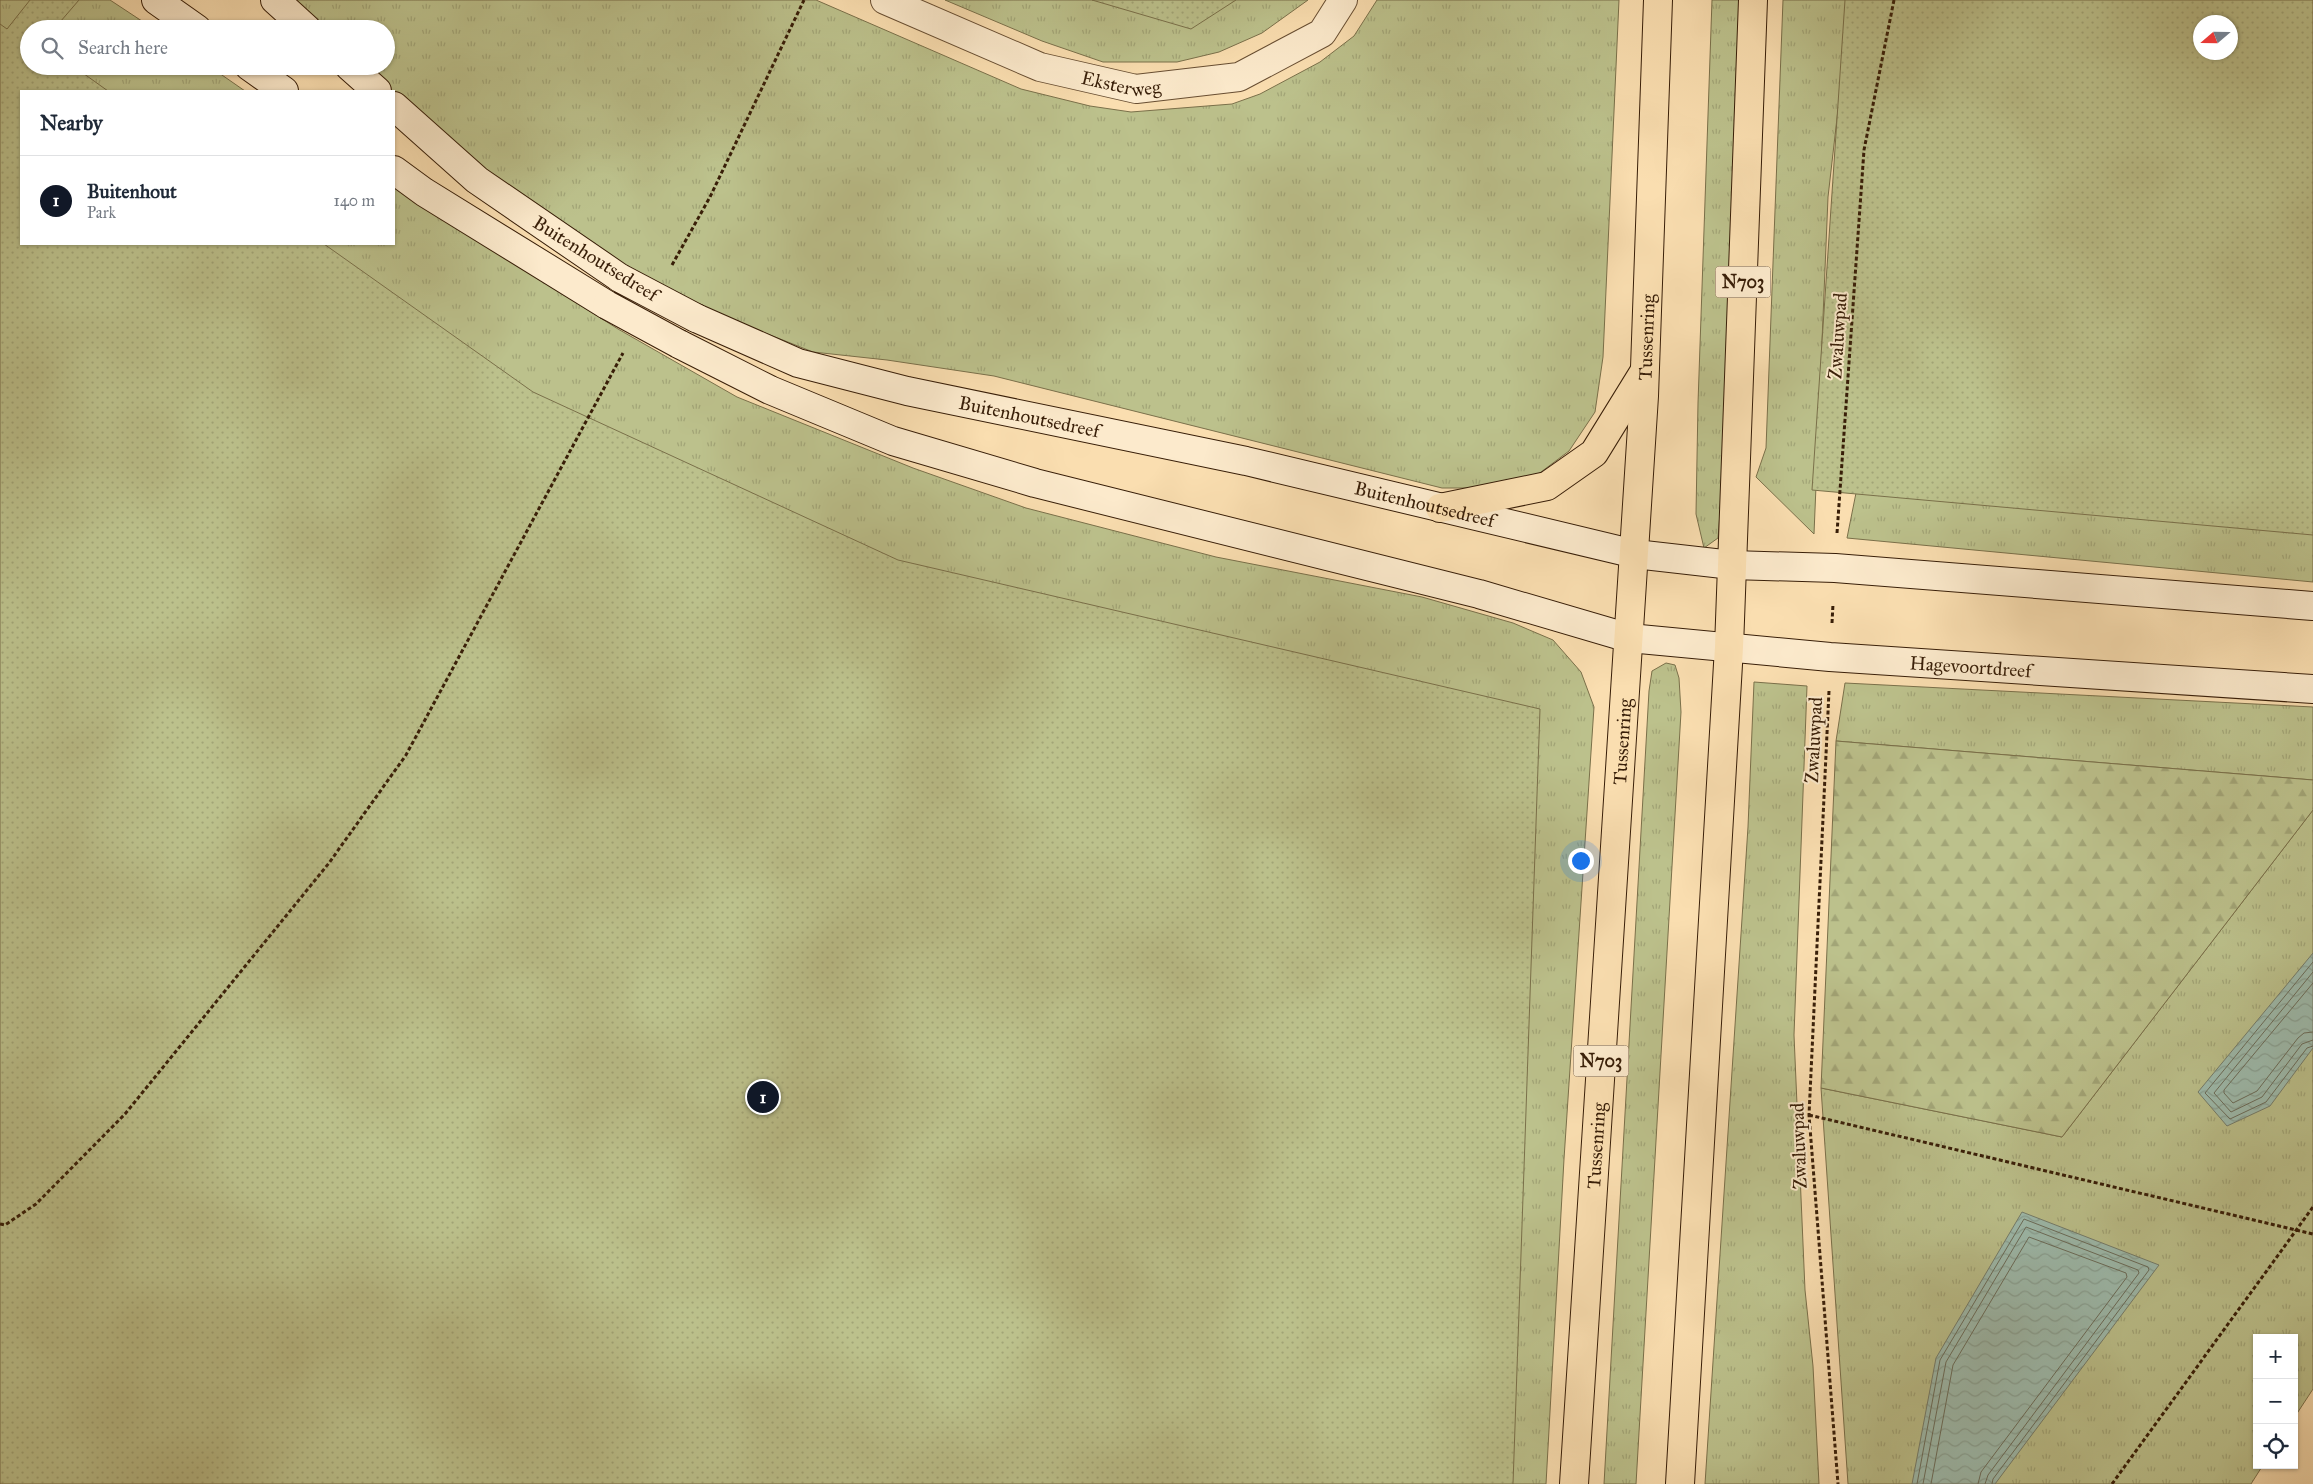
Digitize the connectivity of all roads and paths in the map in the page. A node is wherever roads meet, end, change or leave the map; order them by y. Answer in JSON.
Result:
{"nodes":[{"id":1,"x":156,"y":0,"type":"edge"},
{"id":2,"x":275,"y":0,"type":"edge"},
{"id":3,"x":804,"y":0,"type":"edge"},
{"id":4,"x":885,"y":0,"type":"edge"},
{"id":5,"x":1343,"y":0,"type":"edge"},
{"id":6,"x":1658,"y":0,"type":"edge"},
{"id":7,"x":1753,"y":0,"type":"edge"},
{"id":8,"x":1894,"y":0,"type":"edge"},
{"id":9,"x":184,"y":20,"type":"edge"},
{"id":10,"x":297,"y":20,"type":"edge"},
{"id":11,"x":262,"y":75,"type":"edge"},
{"id":12,"x":359,"y":75,"type":"edge"},
{"id":13,"x":283,"y":90,"type":"edge"},
{"id":14,"x":377,"y":90,"type":"edge"},
{"id":15,"x":395,"y":107,"type":"edge"},
{"id":16,"x":395,"y":171,"type":"edge"},
{"id":17,"x":710,"y":197,"type":"dead end"},
{"id":18,"x":1646,"y":369,"type":"junction"},
{"id":19,"x":600,"y":396,"type":"dead end"},
{"id":20,"x":1440,"y":508,"type":"junction"},
{"id":21,"x":1635,"y":554,"type":"junction"},
{"id":22,"x":1732,"y":565,"type":"junction"},
{"id":23,"x":1836,"y":568,"type":"junction"},
{"id":24,"x":2313,"y":606,"type":"edge"},
{"id":25,"x":1629,"y":638,"type":"junction"},
{"id":26,"x":1729,"y":647,"type":"junction"},
{"id":27,"x":1830,"y":657,"type":"junction"},
{"id":28,"x":2313,"y":689,"type":"edge"},
{"id":29,"x":1809,"y":1115,"type":"junction"},
{"id":30,"x":2313,"y":1207,"type":"edge"},
{"id":31,"x":0,"y":1224,"type":"edge"},
{"id":32,"x":2297,"y":1230,"type":"junction"},
{"id":33,"x":2313,"y":1234,"type":"edge"},
{"id":34,"x":1574,"y":1484,"type":"edge"},
{"id":35,"x":1680,"y":1484,"type":"edge"},
{"id":36,"x":1838,"y":1484,"type":"edge"},
{"id":37,"x":2112,"y":1484,"type":"edge"}],
"edges":[{"from":1,"to":9,"type":"main road"},
{"from":2,"to":10,"type":"main road"},
{"from":3,"to":17,"type":"path"},
{"from":4,"to":5,"type":"main road","name":"Eksterweg"},
{"from":6,"to":18,"type":"highway","name":"Tussenring","number":"N703"},
{"from":7,"to":22,"type":"highway","number":"N703"},
{"from":8,"to":23,"type":"path","name":"Zwaluwpad"},
{"from":11,"to":13,"type":"main road"},
{"from":12,"to":14,"type":"main road"},
{"from":15,"to":20,"type":"main road","name":"Buitenhoutsedreef","bridge":true},
{"from":16,"to":25,"type":"main road","name":"Buitenhoutsedreef","bridge":true},
{"from":18,"to":20,"type":"highway"},
{"from":18,"to":21,"type":"highway","name":"Tussenring","number":"N703"},
{"from":19,"to":31,"type":"path"},
{"from":20,"to":21,"type":"main road","name":"Buitenhoutsedreef"},
{"from":21,"to":22,"type":"main road","name":"Buitenhoutsedreef"},
{"from":21,"to":25,"type":"highway","name":"Tussenring","number":"N703"},
{"from":22,"to":23,"type":"main road"},
{"from":22,"to":26,"type":"highway","number":"N703"},
{"from":23,"to":24,"type":"main road"},
{"from":23,"to":27,"type":"path","name":"Zwaluwpad"},
{"from":25,"to":26,"type":"main road","name":"Hagevoortdreef"},
{"from":25,"to":34,"type":"highway","name":"Tussenring","number":"N703"},
{"from":26,"to":27,"type":"main road","name":"Hagevoortdreef"},
{"from":26,"to":35,"type":"highway","number":"N703"},
{"from":27,"to":28,"type":"main road","name":"Hagevoortdreef"},
{"from":27,"to":29,"type":"path","name":"Zwaluwpad"},
{"from":29,"to":32,"type":"path"},
{"from":29,"to":36,"type":"path","name":"Zwaluwpad"},
{"from":30,"to":32,"type":"path"},
{"from":32,"to":33,"type":"path"},
{"from":32,"to":37,"type":"path"}]}
